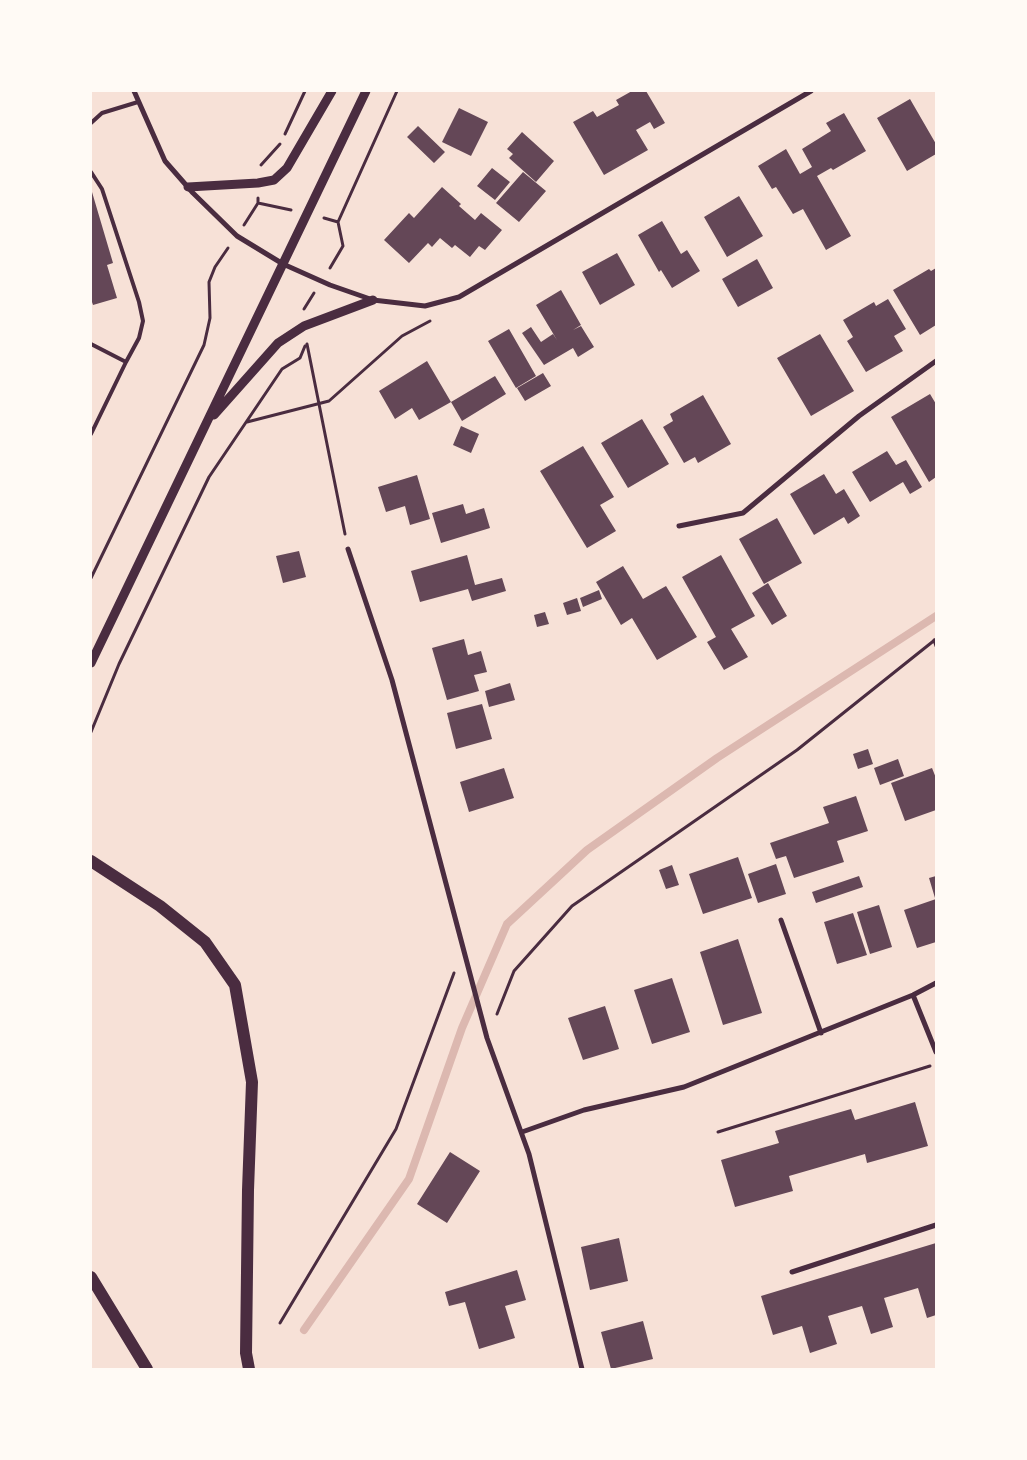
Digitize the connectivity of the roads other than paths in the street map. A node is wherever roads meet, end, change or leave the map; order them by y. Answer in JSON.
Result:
{"nodes":[{"id":1,"x":134,"y":91,"type":"edge"},
{"id":2,"x":332,"y":91,"type":"edge"},
{"id":3,"x":366,"y":91,"type":"edge"},
{"id":4,"x":811,"y":91,"type":"edge"},
{"id":5,"x":138,"y":102,"type":"junction"},
{"id":6,"x":91,"y":123,"type":"edge"},
{"id":7,"x":91,"y":172,"type":"edge"},
{"id":8,"x":188,"y":187,"type":"junction"},
{"id":9,"x":282,"y":264,"type":"junction"},
{"id":10,"x":373,"y":300,"type":"junction"},
{"id":11,"x":91,"y":344,"type":"edge"},
{"id":12,"x":936,"y":360,"type":"edge"},
{"id":13,"x":126,"y":362,"type":"junction"},
{"id":14,"x":208,"y":423,"type":"junction"},
{"id":15,"x":91,"y":434,"type":"edge"},
{"id":16,"x":680,"y":526,"type":"dead end"},
{"id":17,"x":348,"y":549,"type":"road end"},
{"id":18,"x":91,"y":662,"type":"edge"},
{"id":19,"x":91,"y":861,"type":"edge"},
{"id":20,"x":781,"y":920,"type":"dead end"},
{"id":21,"x":936,"y":983,"type":"edge"},
{"id":22,"x":913,"y":995,"type":"junction"},
{"id":23,"x":821,"y":1033,"type":"junction"},
{"id":24,"x":936,"y":1052,"type":"edge"},
{"id":25,"x":522,"y":1132,"type":"junction"},
{"id":26,"x":936,"y":1225,"type":"edge"},
{"id":27,"x":792,"y":1272,"type":"dead end"},
{"id":28,"x":91,"y":1277,"type":"edge"},
{"id":29,"x":147,"y":1369,"type":"edge"},
{"id":30,"x":248,"y":1369,"type":"edge"},
{"id":31,"x":582,"y":1369,"type":"edge"}],
"edges":[{"from":1,"to":5,"type":"street"},
{"from":2,"to":8,"type":"street"},
{"from":3,"to":9,"type":"street"},
{"from":4,"to":10,"type":"street"},
{"from":5,"to":6,"type":"lane"},
{"from":5,"to":8,"type":"street"},
{"from":7,"to":13,"type":"lane"},
{"from":8,"to":9,"type":"street"},
{"from":9,"to":10,"type":"street"},
{"from":9,"to":14,"type":"street"},
{"from":10,"to":14,"type":"street"},
{"from":11,"to":13,"type":"lane"},
{"from":12,"to":16,"type":"street"},
{"from":13,"to":15,"type":"lane"},
{"from":14,"to":18,"type":"street"},
{"from":17,"to":25,"type":"street"},
{"from":19,"to":30,"type":"main road"},
{"from":20,"to":23,"type":"street"},
{"from":21,"to":22,"type":"street"},
{"from":22,"to":23,"type":"street"},
{"from":22,"to":24,"type":"street"},
{"from":23,"to":25,"type":"street"},
{"from":25,"to":31,"type":"street"},
{"from":26,"to":27,"type":"street"},
{"from":28,"to":29,"type":"main road"}]}
